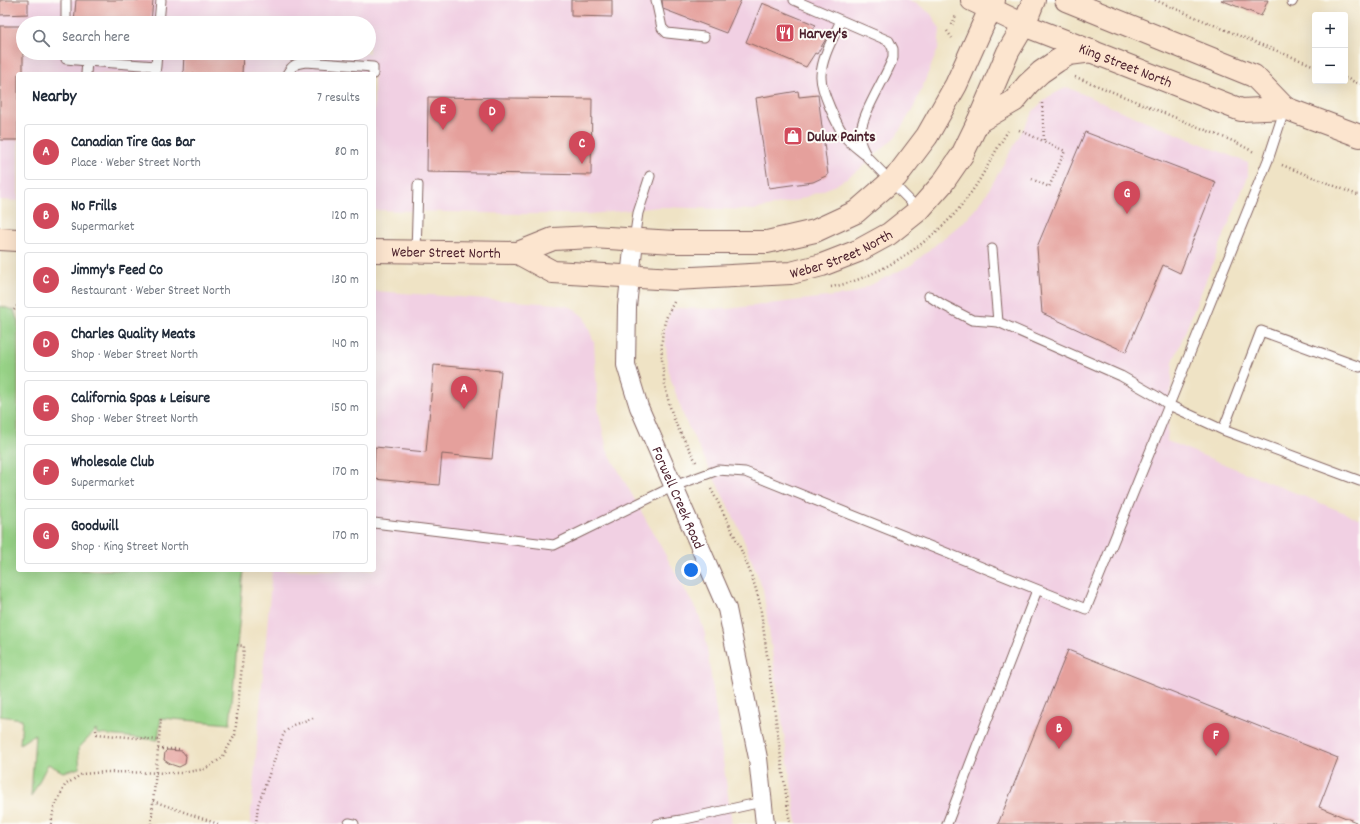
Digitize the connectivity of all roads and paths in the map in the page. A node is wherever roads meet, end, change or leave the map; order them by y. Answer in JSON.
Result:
{"nodes":[{"id":1,"x":66,"y":0,"type":"edge"},
{"id":2,"x":161,"y":0,"type":"edge"},
{"id":3,"x":656,"y":0,"type":"edge"},
{"id":4,"x":794,"y":0,"type":"edge"},
{"id":5,"x":1034,"y":0,"type":"edge"},
{"id":6,"x":1066,"y":0,"type":"edge"},
{"id":7,"x":1155,"y":0,"type":"edge"},
{"id":8,"x":985,"y":3,"type":"edge"},
{"id":9,"x":66,"y":16,"type":"edge"},
{"id":10,"x":160,"y":16,"type":"edge"},
{"id":11,"x":841,"y":20,"type":"junction"},
{"id":12,"x":1024,"y":25,"type":"junction"},
{"id":13,"x":947,"y":31,"type":"dead end"},
{"id":14,"x":704,"y":37,"type":"dead end"},
{"id":15,"x":952,"y":38,"type":"dead end"},
{"id":16,"x":1092,"y":51,"type":"junction"},
{"id":17,"x":76,"y":60,"type":"edge"},
{"id":18,"x":157,"y":60,"type":"edge"},
{"id":19,"x":87,"y":61,"type":"junction"},
{"id":20,"x":1312,"y":65,"type":"edge"},
{"id":21,"x":156,"y":70,"type":"edge"},
{"id":22,"x":373,"y":71,"type":"edge"},
{"id":23,"x":86,"y":72,"type":"edge"},
{"id":24,"x":288,"y":72,"type":"edge"},
{"id":25,"x":1070,"y":76,"type":"dead end"},
{"id":26,"x":1348,"y":79,"type":"edge"},
{"id":27,"x":1360,"y":84,"type":"edge"},
{"id":28,"x":1041,"y":96,"type":"dead end"},
{"id":29,"x":1285,"y":108,"type":"junction"},
{"id":30,"x":978,"y":122,"type":"junction"},
{"id":31,"x":1019,"y":130,"type":"dead end"},
{"id":32,"x":1360,"y":136,"type":"edge"},
{"id":33,"x":1044,"y":141,"type":"junction"},
{"id":34,"x":867,"y":157,"type":"junction"},
{"id":35,"x":1268,"y":160,"type":"junction"},
{"id":36,"x":650,"y":176,"type":"dead end"},
{"id":37,"x":1032,"y":179,"type":"dead end"},
{"id":38,"x":891,"y":182,"type":"junction"},
{"id":39,"x":418,"y":185,"type":"dead end"},
{"id":40,"x":1360,"y":196,"type":"edge"},
{"id":41,"x":918,"y":210,"type":"junction"},
{"id":42,"x":0,"y":239,"type":"edge"},
{"id":43,"x":16,"y":240,"type":"edge"},
{"id":44,"x":634,"y":240,"type":"junction"},
{"id":45,"x":992,"y":249,"type":"dead end"},
{"id":46,"x":376,"y":252,"type":"edge"},
{"id":47,"x":416,"y":252,"type":"junction"},
{"id":48,"x":518,"y":253,"type":"junction"},
{"id":49,"x":630,"y":276,"type":"junction"},
{"id":50,"x":929,"y":296,"type":"dead end"},
{"id":51,"x":674,"y":302,"type":"dead end"},
{"id":52,"x":16,"y":308,"type":"edge"},
{"id":53,"x":14,"y":310,"type":"dead end"},
{"id":54,"x":998,"y":322,"type":"junction"},
{"id":55,"x":1360,"y":367,"type":"edge"},
{"id":56,"x":1169,"y":405,"type":"junction"},
{"id":57,"x":1223,"y":430,"type":"junction"},
{"id":58,"x":704,"y":476,"type":"junction"},
{"id":59,"x":1360,"y":481,"type":"edge"},
{"id":60,"x":674,"y":486,"type":"junction"},
{"id":61,"x":376,"y":523,"type":"edge"},
{"id":62,"x":1037,"y":590,"type":"junction"},
{"id":63,"x":237,"y":645,"type":"dead end"},
{"id":64,"x":160,"y":718,"type":"dead end"},
{"id":65,"x":313,"y":718,"type":"dead end"},
{"id":66,"x":96,"y":730,"type":"dead end"},
{"id":67,"x":158,"y":740,"type":"junction"},
{"id":68,"x":158,"y":749,"type":"junction"},
{"id":69,"x":180,"y":749,"type":"dead end"},
{"id":70,"x":156,"y":772,"type":"junction"},
{"id":71,"x":153,"y":801,"type":"junction"},
{"id":72,"x":762,"y":802,"type":"junction"},
{"id":73,"x":701,"y":820,"type":"edge"},
{"id":74,"x":51,"y":824,"type":"edge"},
{"id":75,"x":151,"y":824,"type":"edge"},
{"id":76,"x":218,"y":824,"type":"edge"},
{"id":77,"x":256,"y":824,"type":"edge"},
{"id":78,"x":349,"y":824,"type":"edge"},
{"id":79,"x":354,"y":824,"type":"edge"},
{"id":80,"x":658,"y":824,"type":"edge"},
{"id":81,"x":765,"y":824,"type":"edge"},
{"id":82,"x":790,"y":824,"type":"edge"},
{"id":83,"x":947,"y":824,"type":"edge"}],
"edges":[{"from":1,"to":9,"type":"lane"},
{"from":2,"to":10,"type":"lane"},
{"from":3,"to":14,"type":"lane"},
{"from":4,"to":11,"type":"lane"},
{"from":5,"to":12,"type":"main road","name":"Weber Street North"},
{"from":6,"to":29,"type":"main road","name":"King Street North"},
{"from":7,"to":20,"type":"path"},
{"from":8,"to":12,"type":"main road","name":"King Street North"},
{"from":8,"to":38,"type":"main road","name":"Weber Street North"},
{"from":11,"to":34,"type":"lane"},
{"from":11,"to":34,"type":"lane"},
{"from":12,"to":16,"type":"main road","name":"King Street North"},
{"from":12,"to":30,"type":"main road","name":"Weber Street North"},
{"from":13,"to":15,"type":"path"},
{"from":16,"to":29,"type":"main road","name":"King Street North"},
{"from":16,"to":30,"type":"main road"},
{"from":17,"to":19,"type":"lane"},
{"from":18,"to":21,"type":"lane"},
{"from":19,"to":21,"type":"lane"},
{"from":19,"to":23,"type":"lane"},
{"from":22,"to":24,"type":"lane"},
{"from":25,"to":35,"type":"path"},
{"from":26,"to":27,"type":"path"},
{"from":28,"to":33,"type":"path"},
{"from":29,"to":32,"type":"main road","name":"King Street North"},
{"from":29,"to":35,"type":"lane"},
{"from":30,"to":41,"type":"main road","name":"Weber Street North"},
{"from":31,"to":33,"type":"path"},
{"from":33,"to":37,"type":"path"},
{"from":34,"to":38,"type":"lane"},
{"from":35,"to":40,"type":"path"},
{"from":35,"to":56,"type":"lane"},
{"from":36,"to":44,"type":"lane"},
{"from":38,"to":41,"type":"lane"},
{"from":38,"to":44,"type":"main road","name":"Weber Street North"},
{"from":39,"to":47,"type":"lane"},
{"from":41,"to":49,"type":"main road","name":"Weber Street North"},
{"from":42,"to":43,"type":"main road"},
{"from":44,"to":48,"type":"main road","name":"Weber Street North"},
{"from":44,"to":49,"type":"street","name":"Forwell Creek Road"},
{"from":45,"to":54,"type":"lane"},
{"from":46,"to":47,"type":"main road","name":"Weber Street North"},
{"from":47,"to":48,"type":"main road","name":"Weber Street North"},
{"from":48,"to":49,"type":"main road","name":"Weber Street North"},
{"from":49,"to":60,"type":"street","name":"Forwell Creek Road"},
{"from":50,"to":54,"type":"lane"},
{"from":51,"to":58,"type":"path"},
{"from":52,"to":53,"type":"path"},
{"from":54,"to":56,"type":"lane"},
{"from":55,"to":57,"type":"lane"},
{"from":56,"to":57,"type":"lane"},
{"from":56,"to":62,"type":"lane"},
{"from":57,"to":59,"type":"lane"},
{"from":58,"to":60,"type":"lane"},
{"from":58,"to":62,"type":"lane"},
{"from":58,"to":82,"type":"path"},
{"from":60,"to":61,"type":"lane"},
{"from":60,"to":72,"type":"street","name":"Forwell Creek Road"},
{"from":62,"to":83,"type":"lane"},
{"from":63,"to":70,"type":"path"},
{"from":64,"to":67,"type":"path"},
{"from":65,"to":77,"type":"path"},
{"from":66,"to":67,"type":"path"},
{"from":67,"to":68,"type":"path"},
{"from":68,"to":69,"type":"path"},
{"from":68,"to":70,"type":"path"},
{"from":70,"to":71,"type":"path"},
{"from":70,"to":74,"type":"path"},
{"from":71,"to":75,"type":"path"},
{"from":71,"to":76,"type":"path"},
{"from":72,"to":73,"type":"lane"},
{"from":72,"to":81,"type":"street","name":"Forwell Creek Road"},
{"from":73,"to":80,"type":"lane"},
{"from":78,"to":79,"type":"lane"}]}
